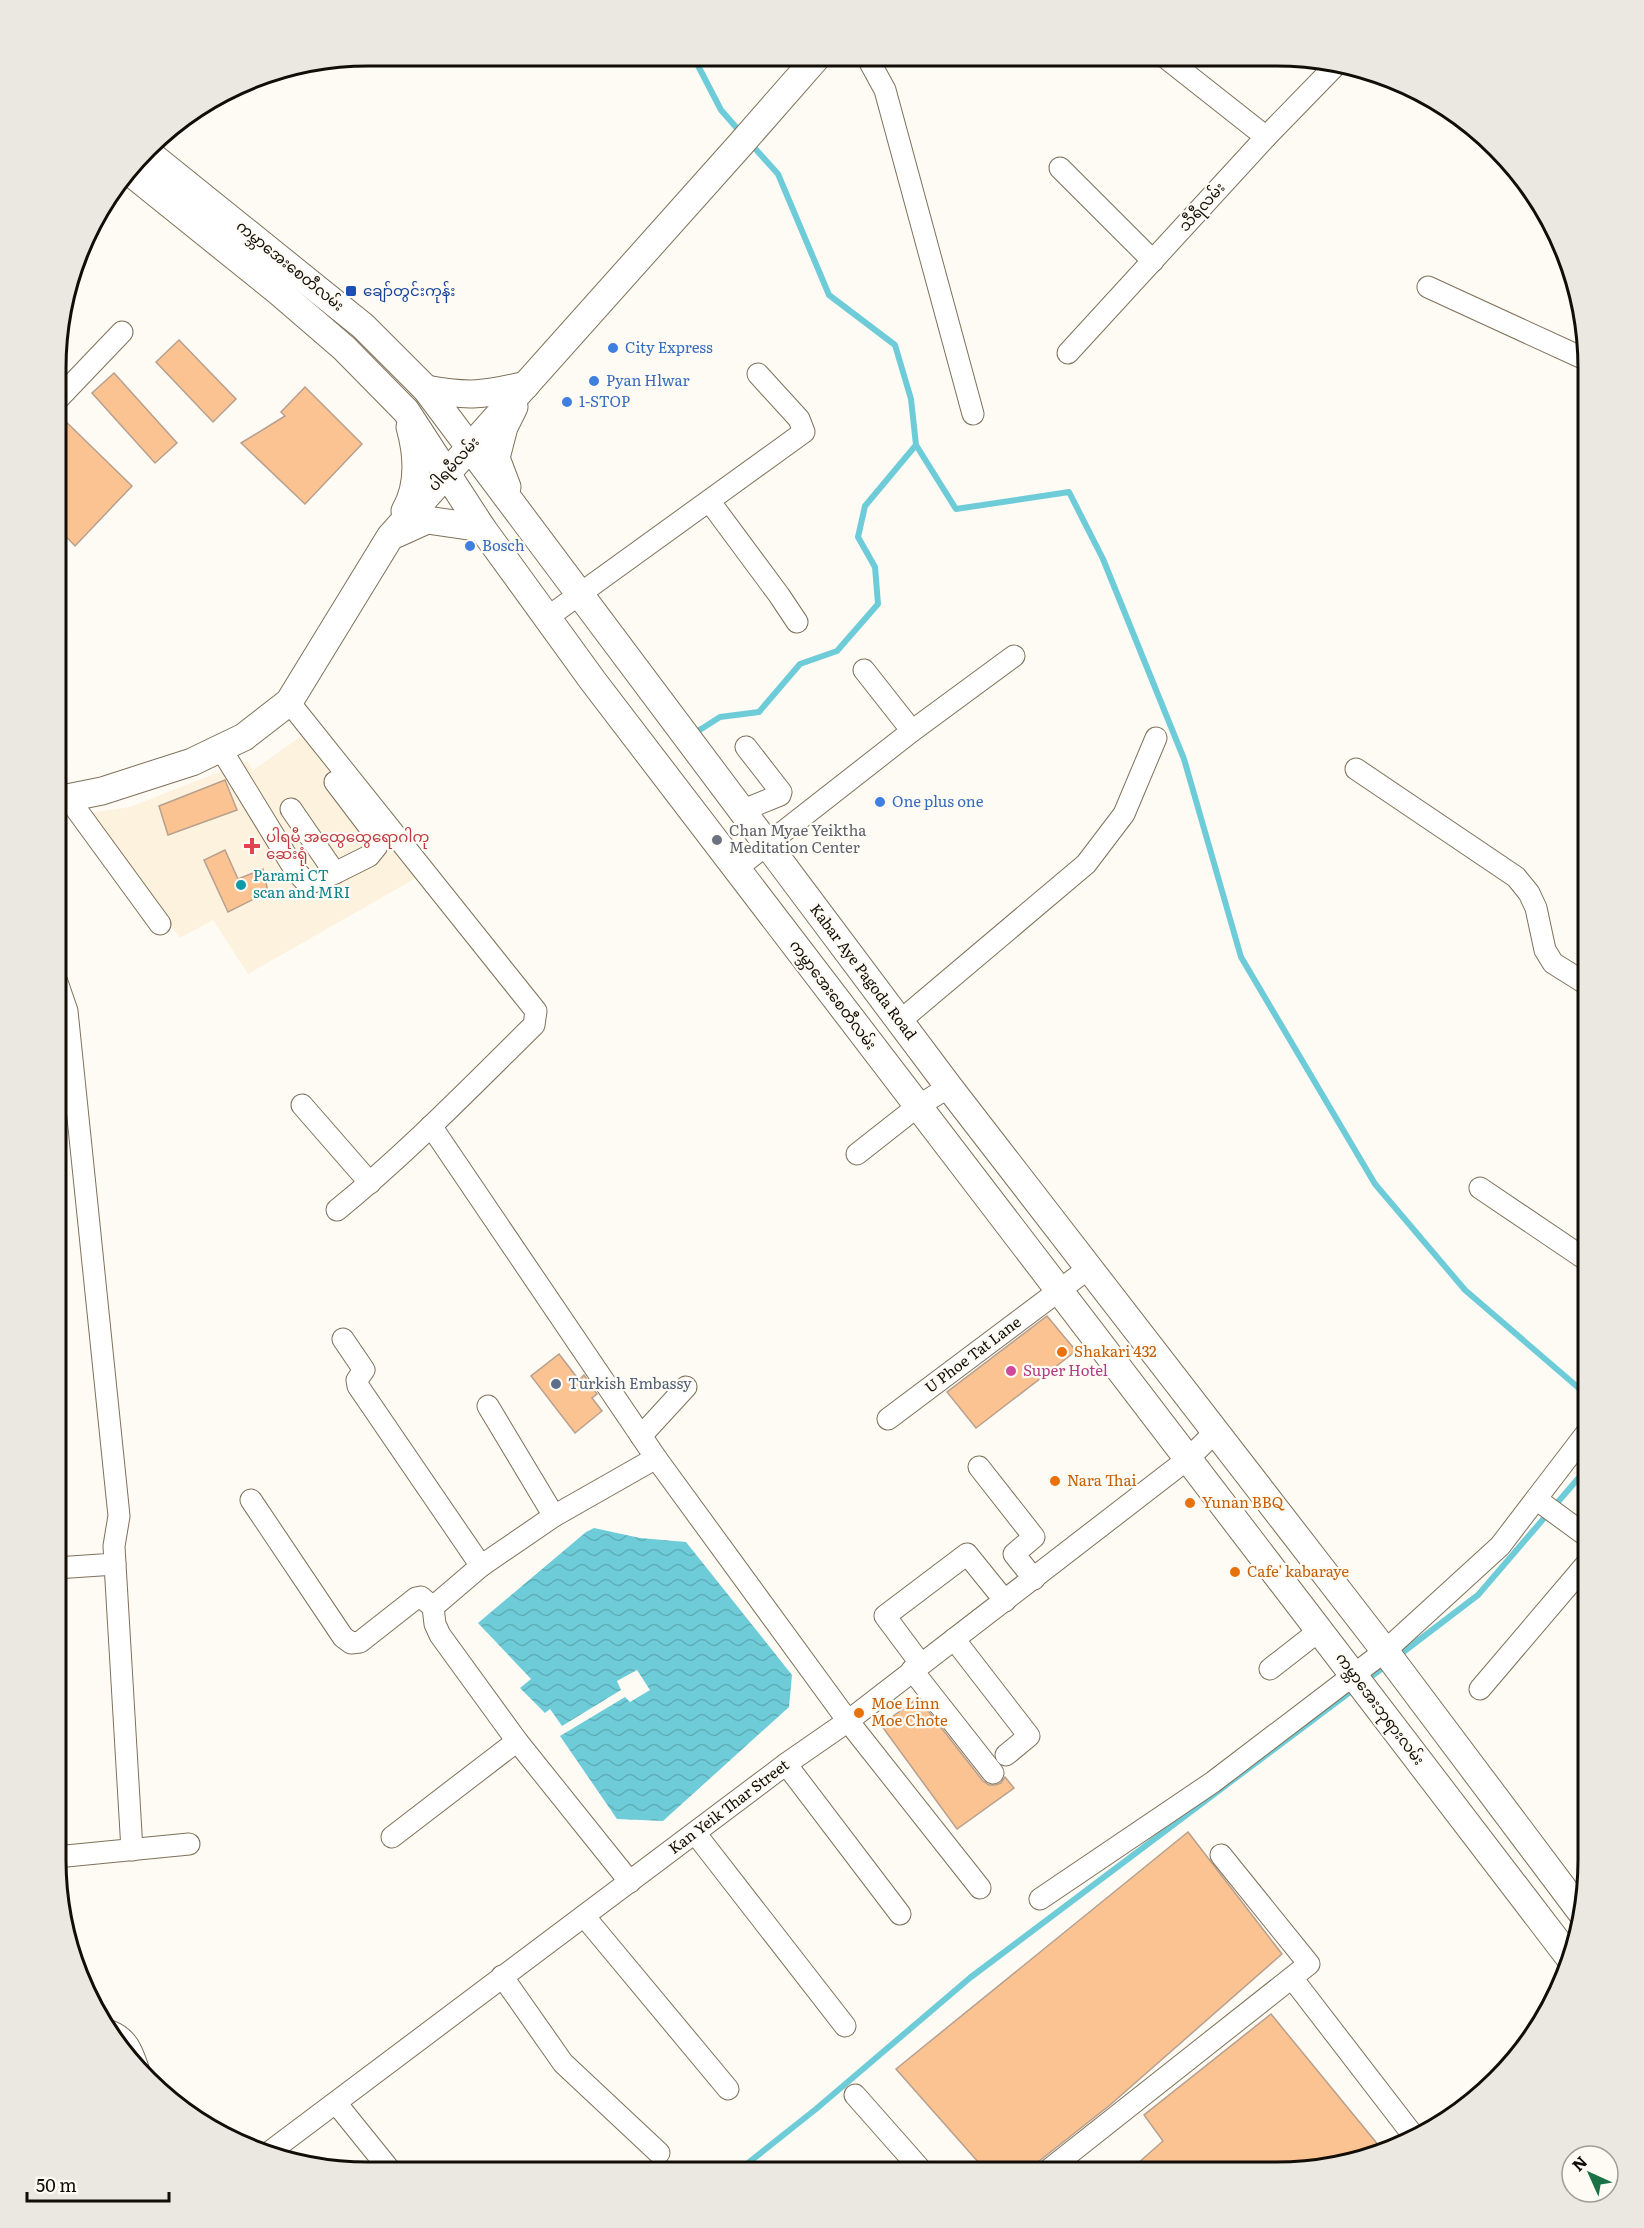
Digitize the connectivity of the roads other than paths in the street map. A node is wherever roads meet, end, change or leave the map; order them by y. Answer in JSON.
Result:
{"nodes":[{"id":1,"x":809,"y":66,"type":"edge"},
{"id":2,"x":872,"y":66,"type":"edge"},
{"id":3,"x":1176,"y":66,"type":"edge"},
{"id":4,"x":1330,"y":71,"type":"edge"},
{"id":5,"x":1266,"y":137,"type":"junction"},
{"id":6,"x":153,"y":157,"type":"edge"},
{"id":7,"x":1060,"y":168,"type":"dead end"},
{"id":8,"x":135,"y":176,"type":"edge"},
{"id":9,"x":180,"y":179,"type":"junction"},
{"id":10,"x":163,"y":201,"type":"junction"},
{"id":11,"x":1153,"y":261,"type":"junction"},
{"id":12,"x":1428,"y":287,"type":"dead end"},
{"id":13,"x":122,"y":332,"type":"dead end"},
{"id":14,"x":1068,"y":352,"type":"dead end"},
{"id":15,"x":1577,"y":356,"type":"edge"},
{"id":16,"x":758,"y":374,"type":"dead end"},
{"id":17,"x":526,"y":385,"type":"junction"},
{"id":18,"x":426,"y":389,"type":"junction"},
{"id":19,"x":66,"y":391,"type":"edge"},
{"id":20,"x":406,"y":411,"type":"junction"},
{"id":21,"x":973,"y":414,"type":"dead end"},
{"id":22,"x":469,"y":447,"type":"junction"},
{"id":23,"x":446,"y":474,"type":"junction"},
{"id":24,"x":710,"y":502,"type":"junction"},
{"id":25,"x":515,"y":508,"type":"junction"},
{"id":26,"x":482,"y":528,"type":"junction"},
{"id":27,"x":390,"y":537,"type":"junction"},
{"id":28,"x":580,"y":596,"type":"junction"},
{"id":29,"x":548,"y":617,"type":"junction"},
{"id":30,"x":797,"y":622,"type":"dead end"},
{"id":31,"x":1014,"y":656,"type":"dead end"},
{"id":32,"x":626,"y":657,"type":"junction"},
{"id":33,"x":864,"y":670,"type":"dead end"},
{"id":34,"x":594,"y":681,"type":"junction"},
{"id":35,"x":284,"y":706,"type":"junction"},
{"id":36,"x":912,"y":731,"type":"junction"},
{"id":37,"x":1156,"y":738,"type":"dead end"},
{"id":38,"x":746,"y":747,"type":"dead end"},
{"id":39,"x":221,"y":749,"type":"junction"},
{"id":40,"x":1356,"y":769,"type":"dead end"},
{"id":41,"x":66,"y":798,"type":"edge"},
{"id":42,"x":66,"y":803,"type":"edge"},
{"id":43,"x":291,"y":809,"type":"dead end"},
{"id":44,"x":741,"y":811,"type":"junction"},
{"id":45,"x":766,"y":845,"type":"junction"},
{"id":46,"x":737,"y":868,"type":"junction"},
{"id":47,"x":335,"y":873,"type":"junction"},
{"id":48,"x":160,"y":924,"type":"dead end"},
{"id":49,"x":1578,"y":979,"type":"edge"},
{"id":50,"x":66,"y":1008,"type":"edge"},
{"id":51,"x":900,"y":1021,"type":"junction"},
{"id":52,"x":949,"y":1086,"type":"junction"},
{"id":53,"x":302,"y":1105,"type":"dead end"},
{"id":54,"x":918,"y":1106,"type":"junction"},
{"id":55,"x":431,"y":1126,"type":"junction"},
{"id":56,"x":857,"y":1154,"type":"dead end"},
{"id":57,"x":370,"y":1183,"type":"junction"},
{"id":58,"x":1480,"y":1188,"type":"dead end"},
{"id":59,"x":337,"y":1209,"type":"dead end"},
{"id":60,"x":1578,"y":1254,"type":"edge"},
{"id":61,"x":1089,"y":1268,"type":"junction"},
{"id":62,"x":1059,"y":1290,"type":"junction"},
{"id":63,"x":343,"y":1339,"type":"dead end"},
{"id":64,"x":686,"y":1387,"type":"dead end"},
{"id":65,"x":488,"y":1406,"type":"dead end"},
{"id":66,"x":888,"y":1419,"type":"dead end"},
{"id":67,"x":1215,"y":1432,"type":"junction"},
{"id":68,"x":641,"y":1436,"type":"junction"},
{"id":69,"x":1578,"y":1444,"type":"edge"},
{"id":70,"x":656,"y":1458,"type":"junction"},
{"id":71,"x":1189,"y":1458,"type":"junction"},
{"id":72,"x":979,"y":1467,"type":"dead end"},
{"id":73,"x":1536,"y":1499,"type":"junction"},
{"id":74,"x":251,"y":1500,"type":"dead end"},
{"id":75,"x":554,"y":1516,"type":"junction"},
{"id":76,"x":1578,"y":1530,"type":"edge"},
{"id":77,"x":115,"y":1564,"type":"junction"},
{"id":78,"x":481,"y":1566,"type":"junction"},
{"id":79,"x":66,"y":1567,"type":"edge"},
{"id":80,"x":1578,"y":1574,"type":"edge"},
{"id":81,"x":1034,"y":1579,"type":"junction"},
{"id":82,"x":1005,"y":1601,"type":"junction"},
{"id":83,"x":432,"y":1607,"type":"junction"},
{"id":84,"x":1320,"y":1630,"type":"junction"},
{"id":85,"x":954,"y":1639,"type":"junction"},
{"id":86,"x":1385,"y":1651,"type":"junction"},
{"id":87,"x":916,"y":1666,"type":"junction"},
{"id":88,"x":1270,"y":1669,"type":"dead end"},
{"id":89,"x":1359,"y":1682,"type":"junction"},
{"id":90,"x":1480,"y":1689,"type":"dead end"},
{"id":91,"x":848,"y":1721,"type":"junction"},
{"id":92,"x":1444,"y":1730,"type":"junction"},
{"id":93,"x":517,"y":1742,"type":"junction"},
{"id":94,"x":1414,"y":1753,"type":"junction"},
{"id":95,"x":1006,"y":1755,"type":"dead end"},
{"id":96,"x":786,"y":1764,"type":"junction"},
{"id":97,"x":993,"y":1773,"type":"dead end"},
{"id":98,"x":695,"y":1833,"type":"junction"},
{"id":99,"x":392,"y":1837,"type":"dead end"},
{"id":100,"x":189,"y":1844,"type":"dead end"},
{"id":101,"x":132,"y":1850,"type":"junction"},
{"id":102,"x":1221,"y":1855,"type":"dead end"},
{"id":103,"x":66,"y":1856,"type":"edge"},
{"id":104,"x":630,"y":1882,"type":"junction"},
{"id":105,"x":980,"y":1888,"type":"dead end"},
{"id":106,"x":1040,"y":1899,"type":"dead end"},
{"id":107,"x":1574,"y":1903,"type":"edge"},
{"id":108,"x":900,"y":1914,"type":"dead end"},
{"id":109,"x":584,"y":1916,"type":"junction"},
{"id":110,"x":1564,"y":1951,"type":"edge"},
{"id":111,"x":502,"y":1976,"type":"junction"},
{"id":112,"x":1292,"y":1978,"type":"junction"},
{"id":113,"x":845,"y":2026,"type":"dead end"},
{"id":114,"x":728,"y":2089,"type":"dead end"},
{"id":115,"x":855,"y":2095,"type":"dead end"},
{"id":116,"x":336,"y":2103,"type":"junction"},
{"id":117,"x":1410,"y":2131,"type":"edge"},
{"id":118,"x":276,"y":2148,"type":"edge"},
{"id":119,"x":659,"y":2153,"type":"dead end"},
{"id":120,"x":384,"y":2162,"type":"edge"},
{"id":121,"x":914,"y":2162,"type":"edge"},
{"id":122,"x":1059,"y":2162,"type":"edge"}],
"edges":[{"from":1,"to":17,"type":"main road","name":"ပါရမီလမ်း"},
{"from":2,"to":21,"type":"street"},
{"from":3,"to":5,"type":"street"},
{"from":4,"to":5,"type":"street","name":"သီရီလမ်း"},
{"from":5,"to":11,"type":"street","name":"သီရီလမ်း"},
{"from":6,"to":9,"type":"main road","name":"ကမ္ဘာအေးစေတီလမ်း"},
{"from":7,"to":11,"type":"street"},
{"from":8,"to":10,"type":"main road","name":"ကမ္ဘာအေးစေတီလမ်း"},
{"from":9,"to":10,"type":"main road"},
{"from":9,"to":18,"type":"main road","name":"ကမ္ဘာအေးစေတီလမ်း"},
{"from":10,"to":20,"type":"main road","name":"ကမ္ဘာအေးစေတီလမ်း"},
{"from":11,"to":14,"type":"street","name":"သီရီလမ်း"},
{"from":12,"to":15,"type":"street"},
{"from":13,"to":19,"type":"street"},
{"from":16,"to":24,"type":"street"},
{"from":17,"to":18,"type":"main road"},
{"from":17,"to":22,"type":"main road","name":"ပါရမီလမ်း"},
{"from":17,"to":25,"type":"main road"},
{"from":18,"to":22,"type":"main road"},
{"from":20,"to":23,"type":"main road"},
{"from":20,"to":27,"type":"main road"},
{"from":22,"to":23,"type":"main road","name":"ပါရမီလမ်း"},
{"from":22,"to":25,"type":"main road"},
{"from":23,"to":26,"type":"main road"},
{"from":23,"to":27,"type":"main road","name":"ပါရမီလမ်း"},
{"from":24,"to":28,"type":"street"},
{"from":24,"to":30,"type":"street"},
{"from":25,"to":28,"type":"main road","name":"Kabar Aye Pagoda Road"},
{"from":26,"to":27,"type":"main road"},
{"from":26,"to":29,"type":"main road","name":"ကမ္ဘာအေးစေတီလမ်း"},
{"from":27,"to":35,"type":"main road","name":"ပါရမီလမ်း"},
{"from":28,"to":29,"type":"street"},
{"from":28,"to":32,"type":"main road","name":"Kabar Aye Pagoda Road"},
{"from":29,"to":34,"type":"main road","name":"ကမ္ဘာအေးစေတီလမ်း"},
{"from":31,"to":36,"type":"street"},
{"from":32,"to":34,"type":"main road"},
{"from":32,"to":44,"type":"main road","name":"Kabar Aye Pagoda Road"},
{"from":33,"to":36,"type":"street"},
{"from":34,"to":46,"type":"main road","name":"ကမ္ဘာအေးစေတီလမ်း"},
{"from":35,"to":39,"type":"main road","name":"ပါရမီလမ်း"},
{"from":35,"to":47,"type":"street"},
{"from":35,"to":55,"type":"street"},
{"from":36,"to":45,"type":"street"},
{"from":37,"to":51,"type":"street"},
{"from":38,"to":44,"type":"street"},
{"from":39,"to":41,"type":"main road","name":"ပါရမီလမ်း"},
{"from":39,"to":47,"type":"street"},
{"from":40,"to":49,"type":"street"},
{"from":42,"to":48,"type":"street"},
{"from":43,"to":47,"type":"street"},
{"from":44,"to":45,"type":"main road","name":"Kabar Aye Pagoda Road"},
{"from":45,"to":46,"type":"street"},
{"from":45,"to":51,"type":"main road","name":"Kabar Aye Pagoda Road"},
{"from":46,"to":54,"type":"main road","name":"ကမ္ဘာအေးစေတီလမ်း"},
{"from":50,"to":77,"type":"street"},
{"from":51,"to":52,"type":"main road","name":"Kabar Aye Pagoda Road"},
{"from":52,"to":54,"type":"street"},
{"from":52,"to":61,"type":"main road","name":"Kabar Aye Pagoda Road"},
{"from":53,"to":57,"type":"street"},
{"from":54,"to":56,"type":"street"},
{"from":54,"to":62,"type":"main road","name":"ကမ္ဘာအေးစေတီလမ်း"},
{"from":55,"to":57,"type":"street"},
{"from":55,"to":68,"type":"street"},
{"from":57,"to":59,"type":"street"},
{"from":58,"to":60,"type":"street"},
{"from":61,"to":62,"type":"street","name":"U Phoe Tat Lane"},
{"from":61,"to":67,"type":"main road","name":"Kabar Aye Pagoda Road"},
{"from":62,"to":66,"type":"street","name":"U Phoe Tat Lane"},
{"from":62,"to":71,"type":"main road","name":"ကမ္ဘာအေးစေတီလမ်း"},
{"from":63,"to":78,"type":"street"},
{"from":64,"to":68,"type":"street"},
{"from":65,"to":75,"type":"street"},
{"from":67,"to":71,"type":"street","name":"Kan Yeik Thar Street"},
{"from":67,"to":86,"type":"main road"},
{"from":68,"to":70,"type":"street"},
{"from":69,"to":73,"type":"street"},
{"from":70,"to":75,"type":"street"},
{"from":70,"to":91,"type":"street"},
{"from":71,"to":81,"type":"street","name":"Kan Yeik Thar Street"},
{"from":71,"to":84,"type":"main road","name":"ကမ္ဘာအေးဘုရားလမ်း"},
{"from":72,"to":81,"type":"street"},
{"from":73,"to":76,"type":"street"},
{"from":73,"to":86,"type":"street"},
{"from":74,"to":83,"type":"street"},
{"from":75,"to":78,"type":"street"},
{"from":77,"to":79,"type":"street"},
{"from":77,"to":101,"type":"street"},
{"from":78,"to":83,"type":"street"},
{"from":80,"to":90,"type":"street"},
{"from":81,"to":82,"type":"street","name":"Kan Yeik Thar Street"},
{"from":82,"to":85,"type":"street","name":"Kan Yeik Thar Street"},
{"from":82,"to":87,"type":"street"},
{"from":83,"to":93,"type":"street"},
{"from":84,"to":88,"type":"street"},
{"from":84,"to":89,"type":"main road","name":"ကမ္ဘာအေးဘုရားလမ်း"},
{"from":85,"to":87,"type":"street","name":"Kan Yeik Thar Street"},
{"from":85,"to":95,"type":"street"},
{"from":86,"to":89,"type":"street"},
{"from":86,"to":92,"type":"main road"},
{"from":87,"to":91,"type":"street","name":"Kan Yeik Thar Street"},
{"from":87,"to":97,"type":"street"},
{"from":89,"to":94,"type":"main road","name":"ကမ္ဘာအေးဘုရားလမ်း"},
{"from":89,"to":106,"type":"street"},
{"from":91,"to":96,"type":"street","name":"Kan Yeik Thar Street"},
{"from":91,"to":105,"type":"street"},
{"from":92,"to":94,"type":"main road"},
{"from":92,"to":107,"type":"main road"},
{"from":93,"to":99,"type":"street"},
{"from":93,"to":104,"type":"street"},
{"from":94,"to":110,"type":"main road","name":"ကမ္ဘာအေးဘုရားလမ်း"},
{"from":96,"to":98,"type":"street","name":"Kan Yeik Thar Street"},
{"from":96,"to":108,"type":"street"},
{"from":98,"to":104,"type":"street","name":"Kan Yeik Thar Street"},
{"from":98,"to":113,"type":"street"},
{"from":100,"to":101,"type":"street"},
{"from":101,"to":103,"type":"street"},
{"from":102,"to":112,"type":"street"},
{"from":104,"to":109,"type":"street","name":"Kan Yeik Thar Street"},
{"from":109,"to":111,"type":"street","name":"Kan Yeik Thar Street"},
{"from":109,"to":114,"type":"street"},
{"from":111,"to":116,"type":"street","name":"Kan Yeik Thar Street"},
{"from":111,"to":119,"type":"street"},
{"from":112,"to":117,"type":"street"},
{"from":112,"to":122,"type":"street"},
{"from":115,"to":121,"type":"street"},
{"from":116,"to":118,"type":"street","name":"Kan Yeik Thar Street"},
{"from":116,"to":120,"type":"street"}]}
